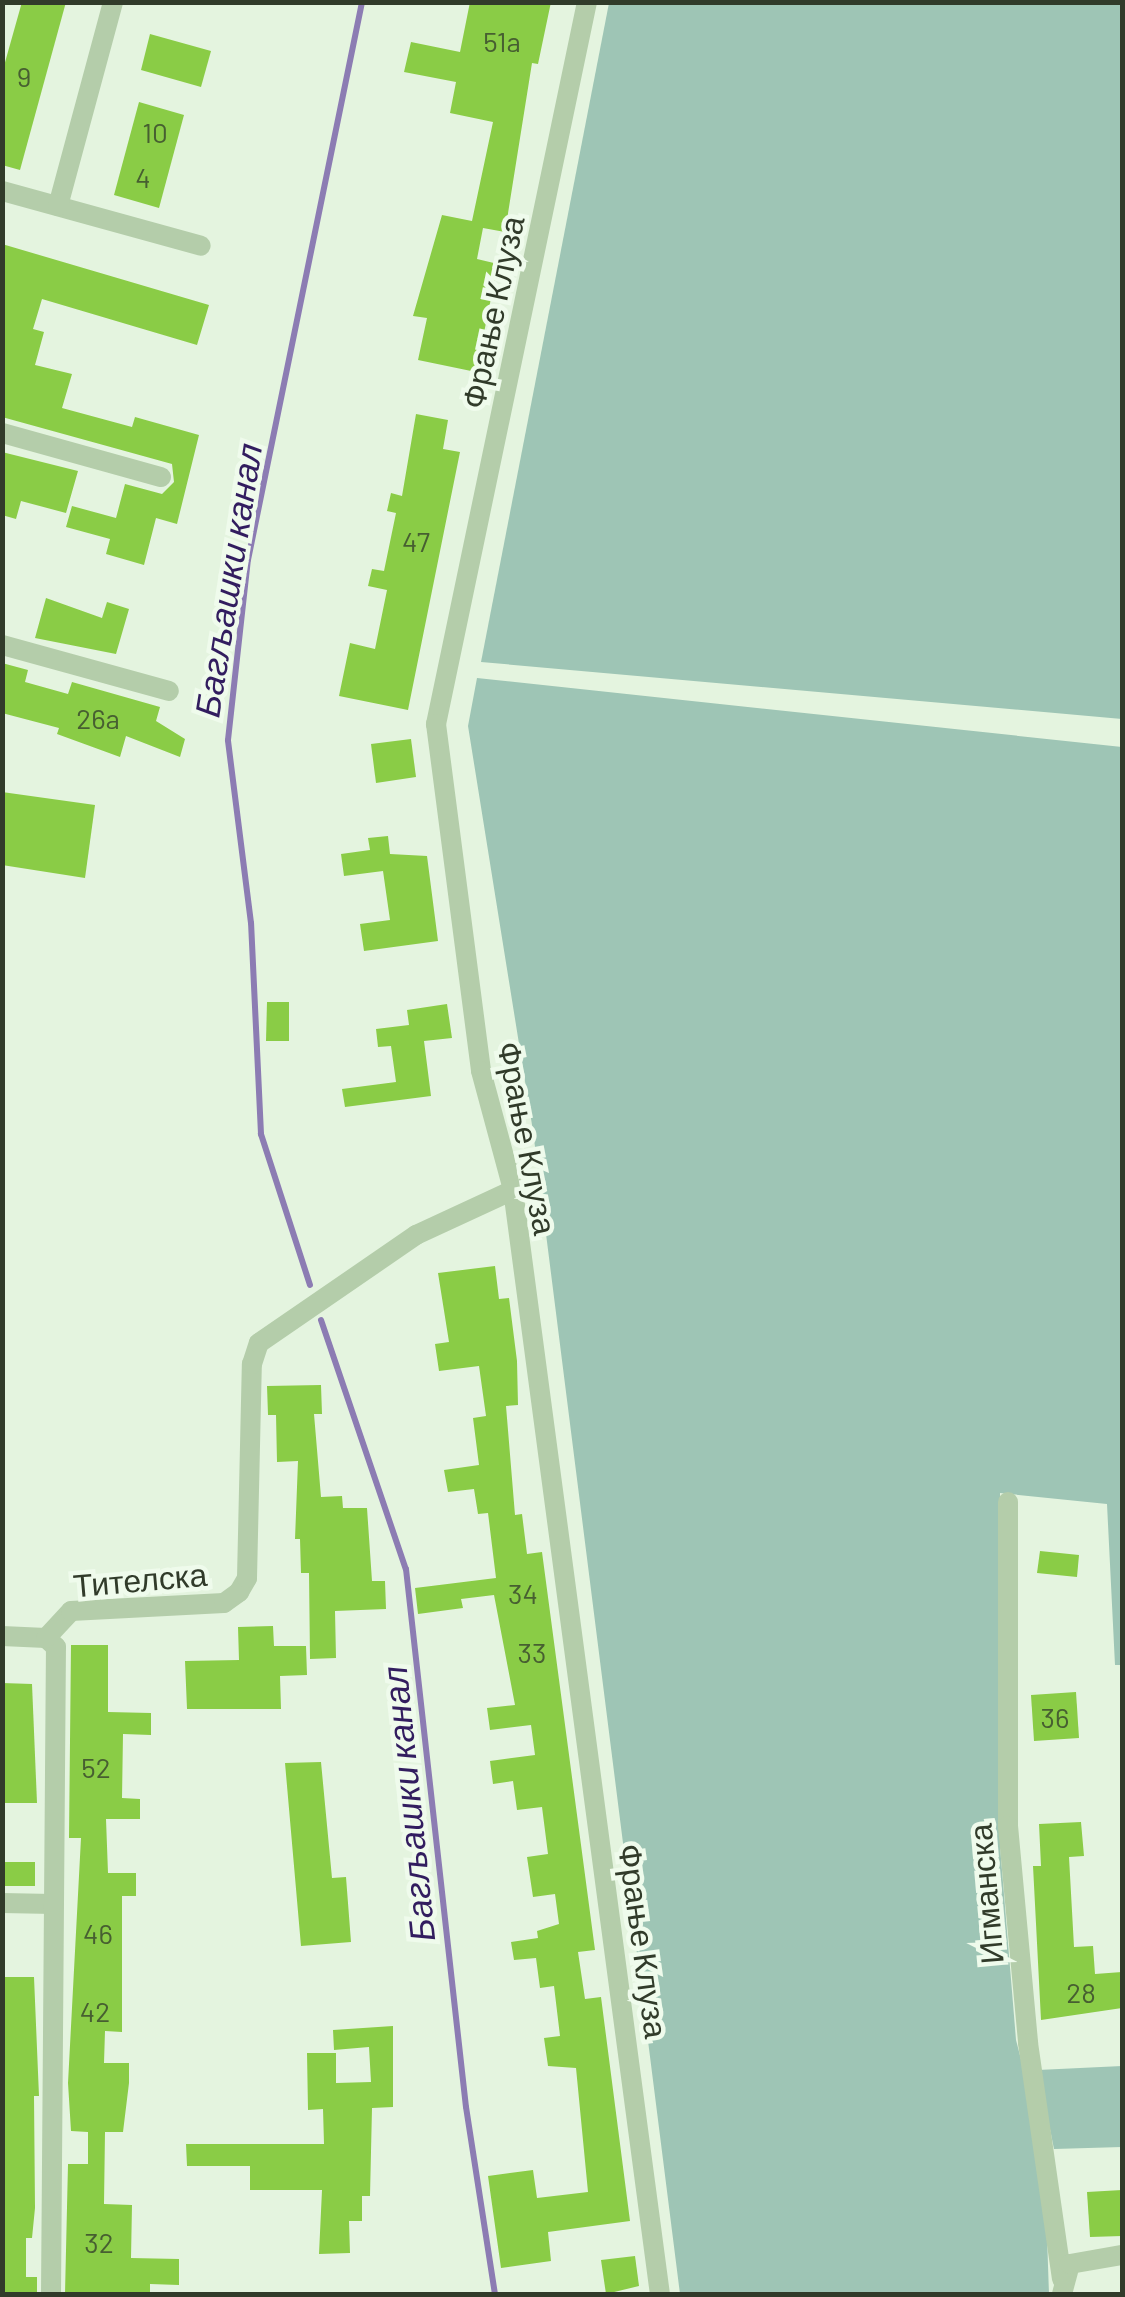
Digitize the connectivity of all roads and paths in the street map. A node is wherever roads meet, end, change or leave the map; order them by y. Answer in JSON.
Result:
{"nodes":[{"id":1,"x":113,"y":2,"type":"edge"},
{"id":2,"x":587,"y":2,"type":"edge"},
{"id":3,"x":2,"y":191,"type":"edge"},
{"id":4,"x":58,"y":206,"type":"junction"},
{"id":5,"x":200,"y":246,"type":"dead end"},
{"id":6,"x":2,"y":433,"type":"edge"},
{"id":7,"x":160,"y":476,"type":"dead end"},
{"id":8,"x":2,"y":645,"type":"edge"},
{"id":9,"x":169,"y":691,"type":"dead end"},
{"id":10,"x":512,"y":1190,"type":"junction"},
{"id":11,"x":1008,"y":1502,"type":"dead end"},
{"id":12,"x":2,"y":1636,"type":"edge"},
{"id":13,"x":46,"y":1638,"type":"junction"},
{"id":14,"x":2,"y":1903,"type":"edge"},
{"id":15,"x":53,"y":1904,"type":"junction"},
{"id":16,"x":1122,"y":2255,"type":"edge"},
{"id":17,"x":1062,"y":2287,"type":"edge"},
{"id":18,"x":51,"y":2294,"type":"edge"},
{"id":19,"x":660,"y":2294,"type":"edge"}],
"edges":[{"from":1,"to":4,"type":"street"},
{"from":2,"to":10,"type":"street","name":"Фрање Клуза"},
{"from":3,"to":4,"type":"street"},
{"from":4,"to":5,"type":"street"},
{"from":6,"to":7,"type":"street"},
{"from":8,"to":9,"type":"street"},
{"from":10,"to":13,"type":"street","name":"Тителска"},
{"from":10,"to":19,"type":"street","name":"Фрање Клуза"},
{"from":11,"to":17,"type":"street","name":"Игманска"},
{"from":12,"to":13,"type":"street"},
{"from":13,"to":15,"type":"street","name":"Тителска"},
{"from":14,"to":15,"type":"street"},
{"from":15,"to":18,"type":"street","name":"Тителска"},
{"from":16,"to":17,"type":"street","name":"Игманска"}]}
